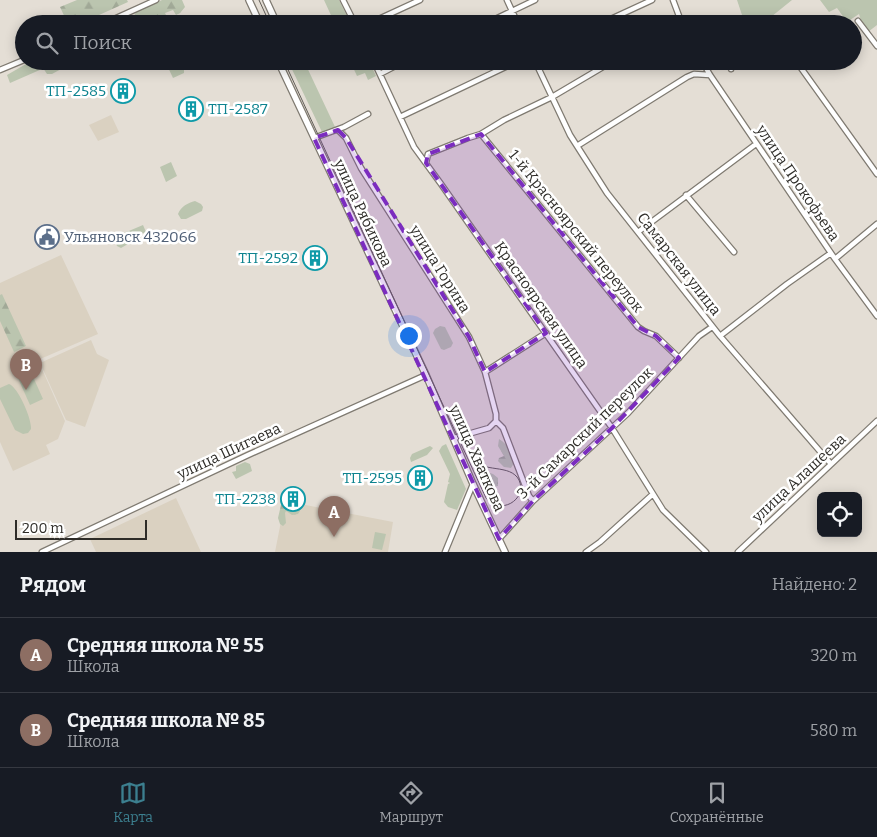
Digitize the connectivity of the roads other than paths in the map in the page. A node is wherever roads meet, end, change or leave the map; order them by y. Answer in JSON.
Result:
{"nodes":[{"id":1,"x":156,"y":0,"type":"edge"},
{"id":2,"x":249,"y":0,"type":"edge"},
{"id":3,"x":266,"y":0,"type":"edge"},
{"id":4,"x":343,"y":0,"type":"edge"},
{"id":5,"x":420,"y":0,"type":"edge"},
{"id":6,"x":507,"y":0,"type":"edge"},
{"id":7,"x":536,"y":0,"type":"edge"},
{"id":8,"x":652,"y":0,"type":"edge"},
{"id":9,"x":672,"y":0,"type":"edge"},
{"id":10,"x":512,"y":11,"type":"junction"},
{"id":11,"x":123,"y":15,"type":"edge"},
{"id":12,"x":256,"y":15,"type":"edge"},
{"id":13,"x":273,"y":15,"type":"edge"},
{"id":14,"x":350,"y":15,"type":"edge"},
{"id":15,"x":388,"y":15,"type":"edge"},
{"id":16,"x":504,"y":15,"type":"edge"},
{"id":17,"x":514,"y":15,"type":"edge"},
{"id":18,"x":620,"y":15,"type":"edge"},
{"id":19,"x":677,"y":15,"type":"edge"},
{"id":20,"x":862,"y":26,"type":"edge"},
{"id":21,"x":877,"y":46,"type":"edge"},
{"id":22,"x":15,"y":64,"type":"edge"},
{"id":23,"x":0,"y":70,"type":"edge"},
{"id":24,"x":282,"y":70,"type":"edge"},
{"id":25,"x":378,"y":70,"type":"edge"},
{"id":26,"x":388,"y":70,"type":"edge"},
{"id":27,"x":499,"y":70,"type":"edge"},
{"id":28,"x":539,"y":70,"type":"edge"},
{"id":29,"x":598,"y":70,"type":"edge"},
{"id":30,"x":707,"y":70,"type":"edge"},
{"id":31,"x":802,"y":70,"type":"edge"},
{"id":32,"x":380,"y":74,"type":"junction"},
{"id":33,"x":710,"y":75,"type":"junction"},
{"id":34,"x":552,"y":98,"type":"junction"},
{"id":35,"x":368,"y":114,"type":"dead end"},
{"id":36,"x":400,"y":116,"type":"junction"},
{"id":37,"x":338,"y":130,"type":"junction"},
{"id":38,"x":481,"y":134,"type":"junction"},
{"id":39,"x":314,"y":138,"type":"junction"},
{"id":40,"x":756,"y":144,"type":"junction"},
{"id":41,"x":577,"y":146,"type":"junction"},
{"id":42,"x":417,"y":152,"type":"junction"},
{"id":43,"x":428,"y":154,"type":"junction"},
{"id":44,"x":426,"y":163,"type":"junction"},
{"id":45,"x":877,"y":174,"type":"edge"},
{"id":46,"x":686,"y":195,"type":"junction"},
{"id":47,"x":877,"y":224,"type":"edge"},
{"id":48,"x":638,"y":232,"type":"junction"},
{"id":49,"x":734,"y":252,"type":"dead end"},
{"id":50,"x":831,"y":254,"type":"junction"},
{"id":51,"x":835,"y":260,"type":"junction"},
{"id":52,"x":877,"y":316,"type":"edge"},
{"id":53,"x":712,"y":326,"type":"junction"},
{"id":54,"x":546,"y":333,"type":"junction"},
{"id":55,"x":720,"y":336,"type":"junction"},
{"id":56,"x":679,"y":358,"type":"junction"},
{"id":57,"x":485,"y":372,"type":"junction"},
{"id":58,"x":426,"y":375,"type":"junction"},
{"id":59,"x":496,"y":421,"type":"junction"},
{"id":60,"x":877,"y":421,"type":"edge"},
{"id":61,"x":612,"y":428,"type":"junction"},
{"id":62,"x":454,"y":438,"type":"junction"},
{"id":63,"x":831,"y":464,"type":"junction"},
{"id":64,"x":473,"y":484,"type":"junction"},
{"id":65,"x":653,"y":494,"type":"junction"},
{"id":66,"x":533,"y":500,"type":"junction"},
{"id":67,"x":499,"y":539,"type":"junction"},
{"id":68,"x":42,"y":552,"type":"edge"},
{"id":69,"x":445,"y":552,"type":"edge"},
{"id":70,"x":504,"y":552,"type":"edge"},
{"id":71,"x":586,"y":552,"type":"edge"},
{"id":72,"x":706,"y":552,"type":"edge"},
{"id":73,"x":738,"y":552,"type":"edge"}],
"edges":[{"from":1,"to":11,"type":"street"},
{"from":2,"to":12,"type":"main road"},
{"from":3,"to":13,"type":"main road"},
{"from":4,"to":14,"type":"street"},
{"from":5,"to":15,"type":"street"},
{"from":6,"to":10,"type":"street"},
{"from":7,"to":10,"type":"street"},
{"from":8,"to":18,"type":"street"},
{"from":9,"to":19,"type":"street"},
{"from":10,"to":16,"type":"street"},
{"from":10,"to":17,"type":"street"},
{"from":20,"to":21,"type":"street"},
{"from":22,"to":23,"type":"street"},
{"from":24,"to":39,"type":"main road","name":"улица Рябикова"},
{"from":25,"to":32,"type":"street","name":"Красноярская улица"},
{"from":26,"to":32,"type":"street"},
{"from":27,"to":36,"type":"street"},
{"from":28,"to":34,"type":"street","name":"Самарская улица"},
{"from":29,"to":34,"type":"street"},
{"from":30,"to":33,"type":"street","name":"улица Прокофьева"},
{"from":31,"to":45,"type":"street"},
{"from":32,"to":36,"type":"street","name":"Красноярская улица"},
{"from":33,"to":40,"type":"street","name":"улица Прокофьева"},
{"from":33,"to":41,"type":"street"},
{"from":34,"to":38,"type":"street"},
{"from":34,"to":41,"type":"street","name":"Самарская улица"},
{"from":35,"to":37,"type":"street"},
{"from":36,"to":42,"type":"street","name":"Красноярская улица"},
{"from":37,"to":39,"type":"street"},
{"from":37,"to":57,"type":"street","name":"улица Горина"},
{"from":38,"to":43,"type":"street"},
{"from":38,"to":56,"type":"street","name":"1-й Красноярский переулок"},
{"from":39,"to":58,"type":"main road","name":"улица Рябикова"},
{"from":40,"to":46,"type":"street"},
{"from":40,"to":50,"type":"street","name":"улица Прокофьева"},
{"from":41,"to":48,"type":"street","name":"Самарская улица"},
{"from":42,"to":43,"type":"street"},
{"from":42,"to":44,"type":"street","name":"Красноярская улица"},
{"from":43,"to":44,"type":"street"},
{"from":44,"to":54,"type":"street","name":"Красноярская улица"},
{"from":46,"to":48,"type":"street"},
{"from":46,"to":49,"type":"street"},
{"from":47,"to":51,"type":"street"},
{"from":48,"to":53,"type":"street","name":"Самарская улица"},
{"from":50,"to":51,"type":"street","name":"улица Прокофьева"},
{"from":50,"to":55,"type":"street"},
{"from":51,"to":52,"type":"street","name":"улица Прокофьева"},
{"from":53,"to":55,"type":"street","name":"Самарская улица"},
{"from":53,"to":56,"type":"street","name":"3-й Самарский переулок"},
{"from":54,"to":57,"type":"street"},
{"from":54,"to":61,"type":"street","name":"Красноярская улица"},
{"from":55,"to":63,"type":"street","name":"Самарская улица"},
{"from":56,"to":61,"type":"street","name":"3-й Самарский переулок"},
{"from":57,"to":59,"type":"street","name":"улица Горина"},
{"from":58,"to":62,"type":"main road","name":"улица Хваткова"},
{"from":58,"to":68,"type":"street","name":"улица Шигаева"},
{"from":59,"to":62,"type":"street"},
{"from":59,"to":66,"type":"street"},
{"from":60,"to":63,"type":"street","name":"улица Алашеева"},
{"from":61,"to":65,"type":"street","name":"Красноярская улица"},
{"from":61,"to":66,"type":"street","name":"3-й Самарский переулок"},
{"from":62,"to":64,"type":"main road","name":"улица Хваткова"},
{"from":63,"to":73,"type":"street","name":"улица Алашеева"},
{"from":64,"to":67,"type":"main road","name":"улица Хваткова"},
{"from":64,"to":69,"type":"street"},
{"from":65,"to":71,"type":"street"},
{"from":65,"to":72,"type":"street","name":"Красноярская улица"},
{"from":66,"to":67,"type":"street","name":"3-й Самарский переулок"},
{"from":67,"to":70,"type":"main road","name":"улица Хваткова"}]}
